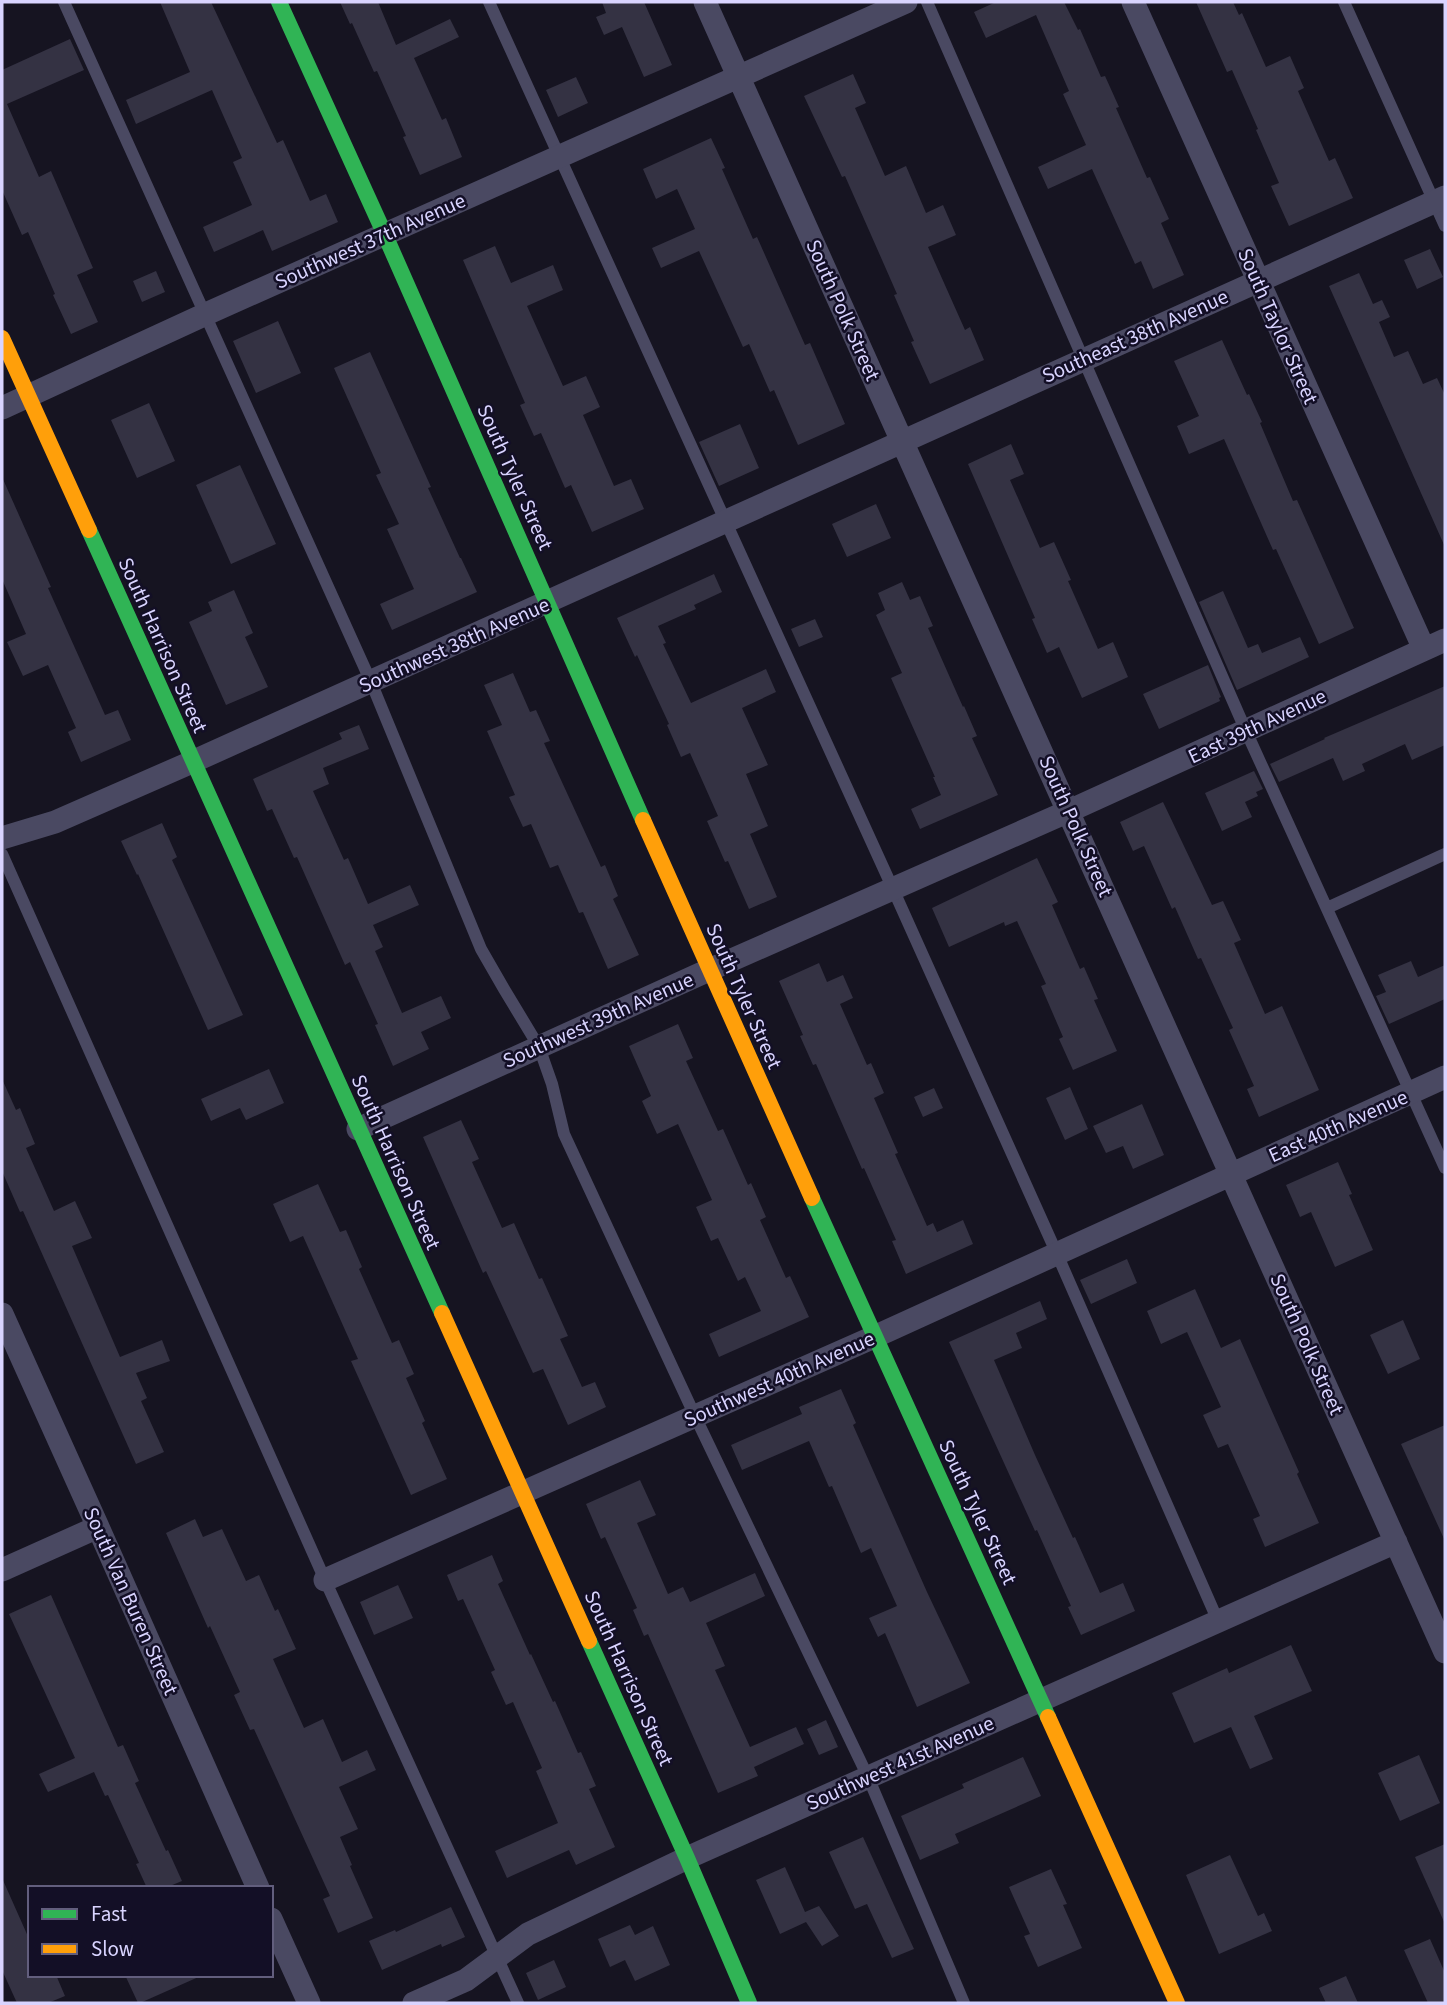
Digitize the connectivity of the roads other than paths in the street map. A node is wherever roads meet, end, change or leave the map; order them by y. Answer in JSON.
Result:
{"nodes":[{"id":1,"x":64,"y":2,"type":"edge"},
{"id":2,"x":279,"y":2,"type":"edge"},
{"id":3,"x":489,"y":2,"type":"edge"},
{"id":4,"x":705,"y":2,"type":"edge"},
{"id":5,"x":906,"y":2,"type":"edge"},
{"id":6,"x":927,"y":2,"type":"edge"},
{"id":7,"x":1133,"y":2,"type":"edge"},
{"id":8,"x":1344,"y":2,"type":"edge"},
{"id":9,"x":738,"y":75,"type":"junction"},
{"id":10,"x":560,"y":156,"type":"junction"},
{"id":11,"x":1440,"y":200,"type":"edge"},
{"id":12,"x":1445,"y":226,"type":"edge"},
{"id":13,"x":385,"y":235,"type":"junction"},
{"id":14,"x":1258,"y":281,"type":"junction"},
{"id":15,"x":206,"y":314,"type":"junction"},
{"id":16,"x":2,"y":338,"type":"edge"},
{"id":17,"x":1083,"y":360,"type":"junction"},
{"id":18,"x":28,"y":396,"type":"junction"},
{"id":19,"x":2,"y":408,"type":"edge"},
{"id":20,"x":901,"y":441,"type":"junction"},
{"id":21,"x":725,"y":522,"type":"junction"},
{"id":22,"x":548,"y":602,"type":"junction"},
{"id":23,"x":1445,"y":640,"type":"edge"},
{"id":24,"x":1424,"y":649,"type":"junction"},
{"id":25,"x":371,"y":682,"type":"junction"},
{"id":26,"x":1246,"y":731,"type":"junction"},
{"id":27,"x":192,"y":762,"type":"junction"},
{"id":28,"x":1069,"y":811,"type":"junction"},
{"id":29,"x":2,"y":838,"type":"edge"},
{"id":30,"x":2,"y":854,"type":"edge"},
{"id":31,"x":1445,"y":855,"type":"edge"},
{"id":32,"x":893,"y":889,"type":"junction"},
{"id":33,"x":1327,"y":908,"type":"junction"},
{"id":34,"x":709,"y":970,"type":"junction"},
{"id":35,"x":539,"y":1047,"type":"junction"},
{"id":36,"x":1445,"y":1077,"type":"edge"},
{"id":37,"x":1410,"y":1093,"type":"junction"},
{"id":38,"x":358,"y":1129,"type":"junction"},
{"id":39,"x":1445,"y":1168,"type":"edge"},
{"id":40,"x":1232,"y":1175,"type":"junction"},
{"id":41,"x":1057,"y":1254,"type":"junction"},
{"id":42,"x":2,"y":1314,"type":"edge"},
{"id":43,"x":874,"y":1337,"type":"junction"},
{"id":44,"x":695,"y":1416,"type":"junction"},
{"id":45,"x":521,"y":1492,"type":"junction"},
{"id":46,"x":98,"y":1527,"type":"junction"},
{"id":47,"x":1396,"y":1542,"type":"junction"},
{"id":48,"x":2,"y":1570,"type":"edge"},
{"id":49,"x":325,"y":1580,"type":"junction"},
{"id":50,"x":1218,"y":1621,"type":"junction"},
{"id":51,"x":1445,"y":1652,"type":"edge"},
{"id":52,"x":1041,"y":1700,"type":"junction"},
{"id":53,"x":868,"y":1777,"type":"junction"},
{"id":54,"x":687,"y":1858,"type":"junction"},
{"id":55,"x":257,"y":1886,"type":"edge"},
{"id":56,"x":273,"y":1923,"type":"edge"},
{"id":57,"x":497,"y":1956,"type":"junction"},
{"id":58,"x":309,"y":2003,"type":"edge"},
{"id":59,"x":414,"y":2003,"type":"edge"},
{"id":60,"x":518,"y":2003,"type":"edge"},
{"id":61,"x":750,"y":2003,"type":"edge"},
{"id":62,"x":964,"y":2003,"type":"edge"},
{"id":63,"x":1177,"y":2003,"type":"edge"}],
"edges":[{"from":1,"to":15,"type":"lane"},
{"from":2,"to":13,"type":"main road","name":"South Tyler Street"},
{"from":3,"to":10,"type":"lane"},
{"from":4,"to":9,"type":"street","name":"South Polk Street"},
{"from":5,"to":9,"type":"street","name":"Southwest 37th Avenue"},
{"from":6,"to":17,"type":"lane"},
{"from":7,"to":14,"type":"street","name":"South Taylor Street"},
{"from":8,"to":11,"type":"lane"},
{"from":9,"to":10,"type":"street","name":"Southwest 37th Avenue"},
{"from":9,"to":20,"type":"street","name":"South Polk Street"},
{"from":10,"to":13,"type":"street","name":"Southwest 37th Avenue"},
{"from":10,"to":21,"type":"lane"},
{"from":11,"to":12,"type":"lane"},
{"from":11,"to":14,"type":"street","name":"Southeast 38th Avenue"},
{"from":13,"to":15,"type":"street","name":"Southwest 37th Avenue"},
{"from":13,"to":22,"type":"main road","name":"South Tyler Street"},
{"from":14,"to":17,"type":"street","name":"Southeast 38th Avenue"},
{"from":14,"to":24,"type":"street","name":"South Taylor Street"},
{"from":15,"to":18,"type":"street","name":"Southwest 37th Avenue"},
{"from":15,"to":25,"type":"lane"},
{"from":16,"to":18,"type":"main road","name":"South Harrison Street"},
{"from":17,"to":20,"type":"street","name":"Southeast 38th Avenue"},
{"from":17,"to":26,"type":"lane"},
{"from":18,"to":19,"type":"street","name":"Southwest 37th Avenue"},
{"from":18,"to":27,"type":"main road","name":"South Harrison Street"},
{"from":20,"to":21,"type":"street","name":"Southwest 38th Avenue"},
{"from":20,"to":28,"type":"street","name":"South Polk Street"},
{"from":21,"to":22,"type":"street","name":"Southwest 38th Avenue"},
{"from":21,"to":32,"type":"lane"},
{"from":22,"to":25,"type":"street","name":"Southwest 38th Avenue"},
{"from":22,"to":34,"type":"main road","name":"South Tyler Street"},
{"from":23,"to":24,"type":"street","name":"East 39th Avenue"},
{"from":24,"to":26,"type":"street","name":"East 39th Avenue"},
{"from":25,"to":27,"type":"street","name":"Southwest 38th Avenue"},
{"from":25,"to":35,"type":"lane"},
{"from":26,"to":28,"type":"street","name":"East 39th Avenue"},
{"from":26,"to":33,"type":"lane"},
{"from":27,"to":29,"type":"street","name":"Southwest 38th Avenue"},
{"from":27,"to":38,"type":"main road","name":"South Harrison Street"},
{"from":28,"to":32,"type":"street","name":"Southwest 39th Avenue"},
{"from":28,"to":40,"type":"street","name":"South Polk Street"},
{"from":30,"to":49,"type":"lane"},
{"from":31,"to":33,"type":"lane"},
{"from":32,"to":34,"type":"street","name":"Southwest 39th Avenue"},
{"from":32,"to":41,"type":"lane"},
{"from":33,"to":37,"type":"lane"},
{"from":34,"to":35,"type":"street","name":"Southwest 39th Avenue"},
{"from":34,"to":43,"type":"main road","name":"South Tyler Street"},
{"from":35,"to":38,"type":"street","name":"Southwest 39th Avenue"},
{"from":35,"to":44,"type":"lane"},
{"from":36,"to":37,"type":"street","name":"East 40th Avenue"},
{"from":37,"to":39,"type":"lane"},
{"from":37,"to":40,"type":"street","name":"East 40th Avenue"},
{"from":38,"to":45,"type":"main road","name":"South Harrison Street"},
{"from":40,"to":41,"type":"street","name":"Southwest 40th Avenue"},
{"from":40,"to":47,"type":"street","name":"South Polk Street"},
{"from":41,"to":43,"type":"street","name":"Southwest 40th Avenue"},
{"from":41,"to":50,"type":"lane"},
{"from":42,"to":46,"type":"street","name":"South Van Buren Street"},
{"from":43,"to":44,"type":"street","name":"Southwest 40th Avenue"},
{"from":43,"to":52,"type":"main road","name":"South Tyler Street"},
{"from":44,"to":45,"type":"street","name":"Southwest 40th Avenue"},
{"from":44,"to":53,"type":"lane"},
{"from":45,"to":49,"type":"street","name":"Southwest 40th Avenue"},
{"from":45,"to":54,"type":"main road","name":"South Harrison Street"},
{"from":46,"to":48,"type":"street"},
{"from":46,"to":55,"type":"street","name":"South Van Buren Street"},
{"from":47,"to":50,"type":"street","name":"Southwest 41st Avenue"},
{"from":47,"to":51,"type":"street","name":"South Polk Street"},
{"from":49,"to":57,"type":"lane"},
{"from":50,"to":52,"type":"street","name":"Southwest 41st Avenue"},
{"from":52,"to":53,"type":"street","name":"Southwest 41st Avenue"},
{"from":52,"to":63,"type":"main road","name":"South Tyler Street"},
{"from":53,"to":54,"type":"street","name":"Southwest 41st Avenue"},
{"from":53,"to":62,"type":"lane"},
{"from":54,"to":57,"type":"street","name":"Southwest 41st Avenue"},
{"from":54,"to":61,"type":"main road","name":"South Harrison Street"},
{"from":56,"to":58,"type":"street"},
{"from":57,"to":59,"type":"street","name":"Southwest 41st Avenue"},
{"from":57,"to":60,"type":"lane"}]}
